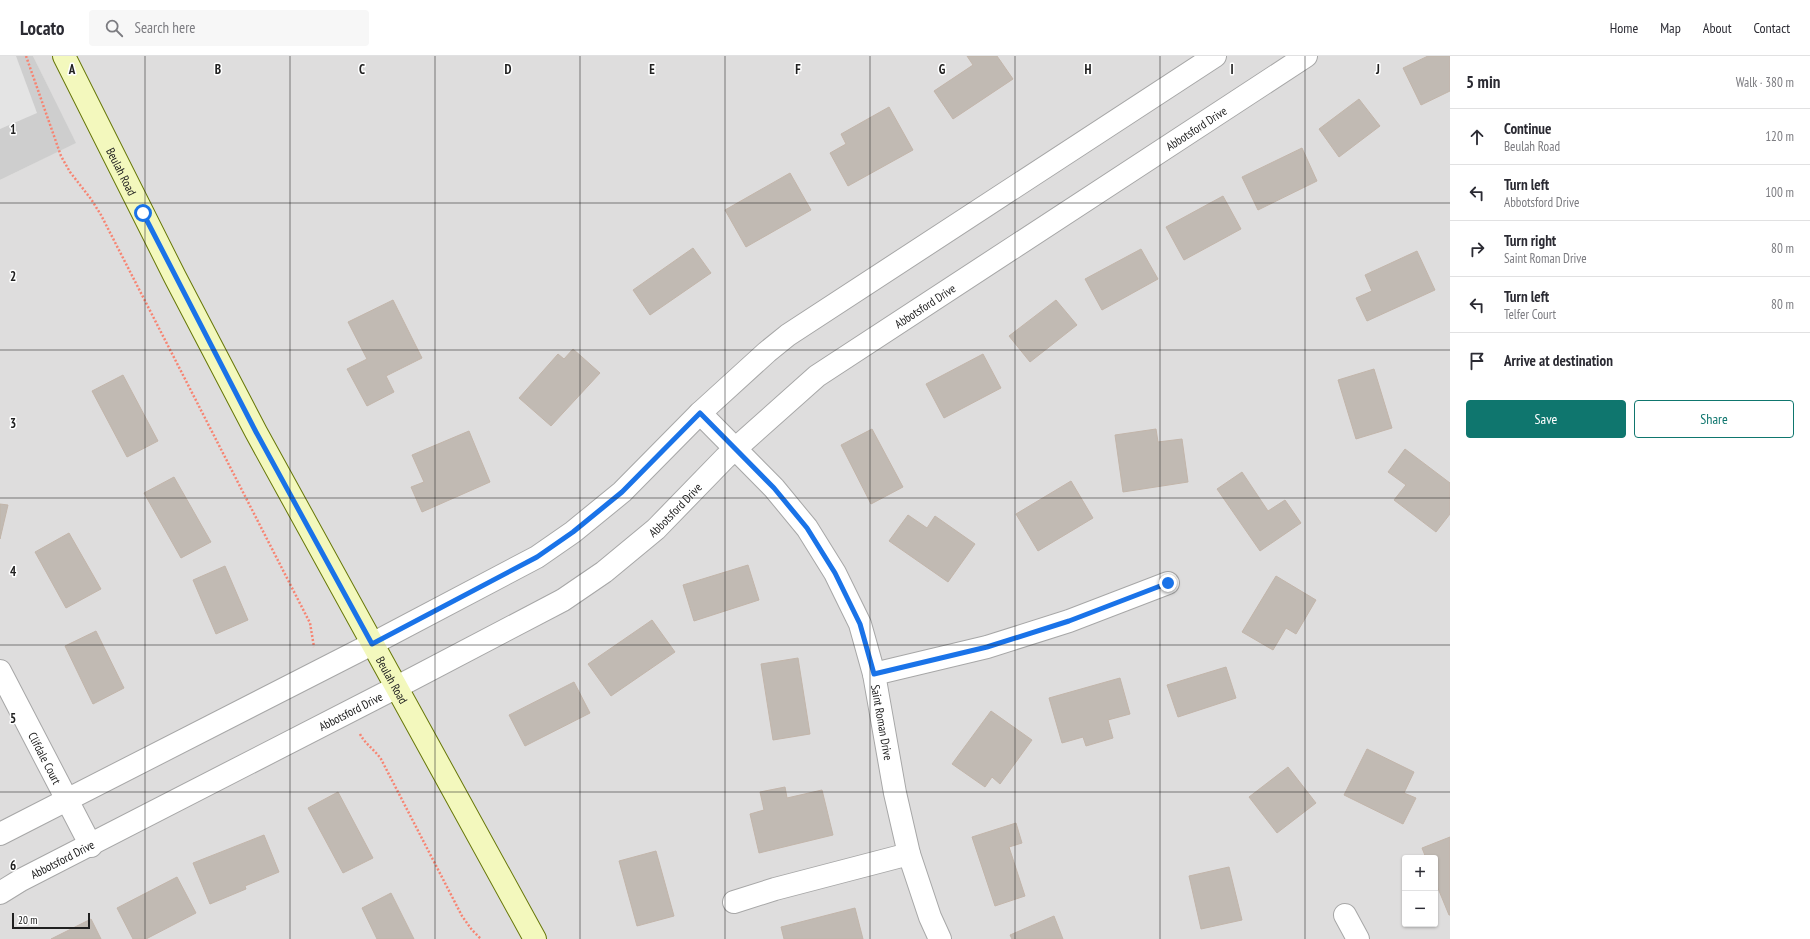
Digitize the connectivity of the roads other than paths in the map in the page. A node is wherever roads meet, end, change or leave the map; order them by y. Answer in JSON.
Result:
{"nodes":[{"id":1,"x":64,"y":56,"type":"edge"},
{"id":2,"x":1215,"y":56,"type":"edge"},
{"id":3,"x":1306,"y":56,"type":"edge"},
{"id":4,"x":700,"y":413,"type":"junction"},
{"id":5,"x":735,"y":449,"type":"junction"},
{"id":6,"x":1168,"y":583,"type":"dead end"},
{"id":7,"x":372,"y":644,"type":"junction"},
{"id":8,"x":0,"y":671,"type":"edge"},
{"id":9,"x":874,"y":674,"type":"junction"},
{"id":10,"x":397,"y":688,"type":"junction"},
{"id":11,"x":66,"y":800,"type":"junction"},
{"id":12,"x":0,"y":834,"type":"edge"},
{"id":13,"x":91,"y":846,"type":"junction"},
{"id":14,"x":909,"y":854,"type":"junction"},
{"id":15,"x":0,"y":893,"type":"edge"},
{"id":16,"x":734,"y":902,"type":"dead end"},
{"id":17,"x":1345,"y":915,"type":"dead end"},
{"id":18,"x":535,"y":939,"type":"edge"},
{"id":19,"x":940,"y":939,"type":"edge"},
{"id":20,"x":1358,"y":939,"type":"edge"}],
"edges":[{"from":1,"to":7,"type":"main road","name":"Beulah Road"},
{"from":2,"to":4,"type":"street"},
{"from":3,"to":5,"type":"street","name":"Abbotsford Drive"},
{"from":4,"to":5,"type":"street","name":"Saint Roman Drive"},
{"from":4,"to":7,"type":"street"},
{"from":5,"to":9,"type":"street","name":"Saint Roman Drive"},
{"from":5,"to":10,"type":"street","name":"Abbotsford Drive"},
{"from":6,"to":9,"type":"street"},
{"from":7,"to":10,"type":"main road","name":"Beulah Road"},
{"from":7,"to":11,"type":"street"},
{"from":8,"to":11,"type":"street","name":"Clifdale Court"},
{"from":9,"to":14,"type":"street","name":"Saint Roman Drive"},
{"from":10,"to":13,"type":"street","name":"Abbotsford Drive"},
{"from":10,"to":18,"type":"main road","name":"Beulah Road"},
{"from":11,"to":12,"type":"street"},
{"from":11,"to":13,"type":"street","name":"Clifdale Court"},
{"from":13,"to":15,"type":"street","name":"Abbotsford Drive"},
{"from":14,"to":16,"type":"street"},
{"from":14,"to":19,"type":"street","name":"Saint Roman Drive"},
{"from":17,"to":20,"type":"street"}]}
